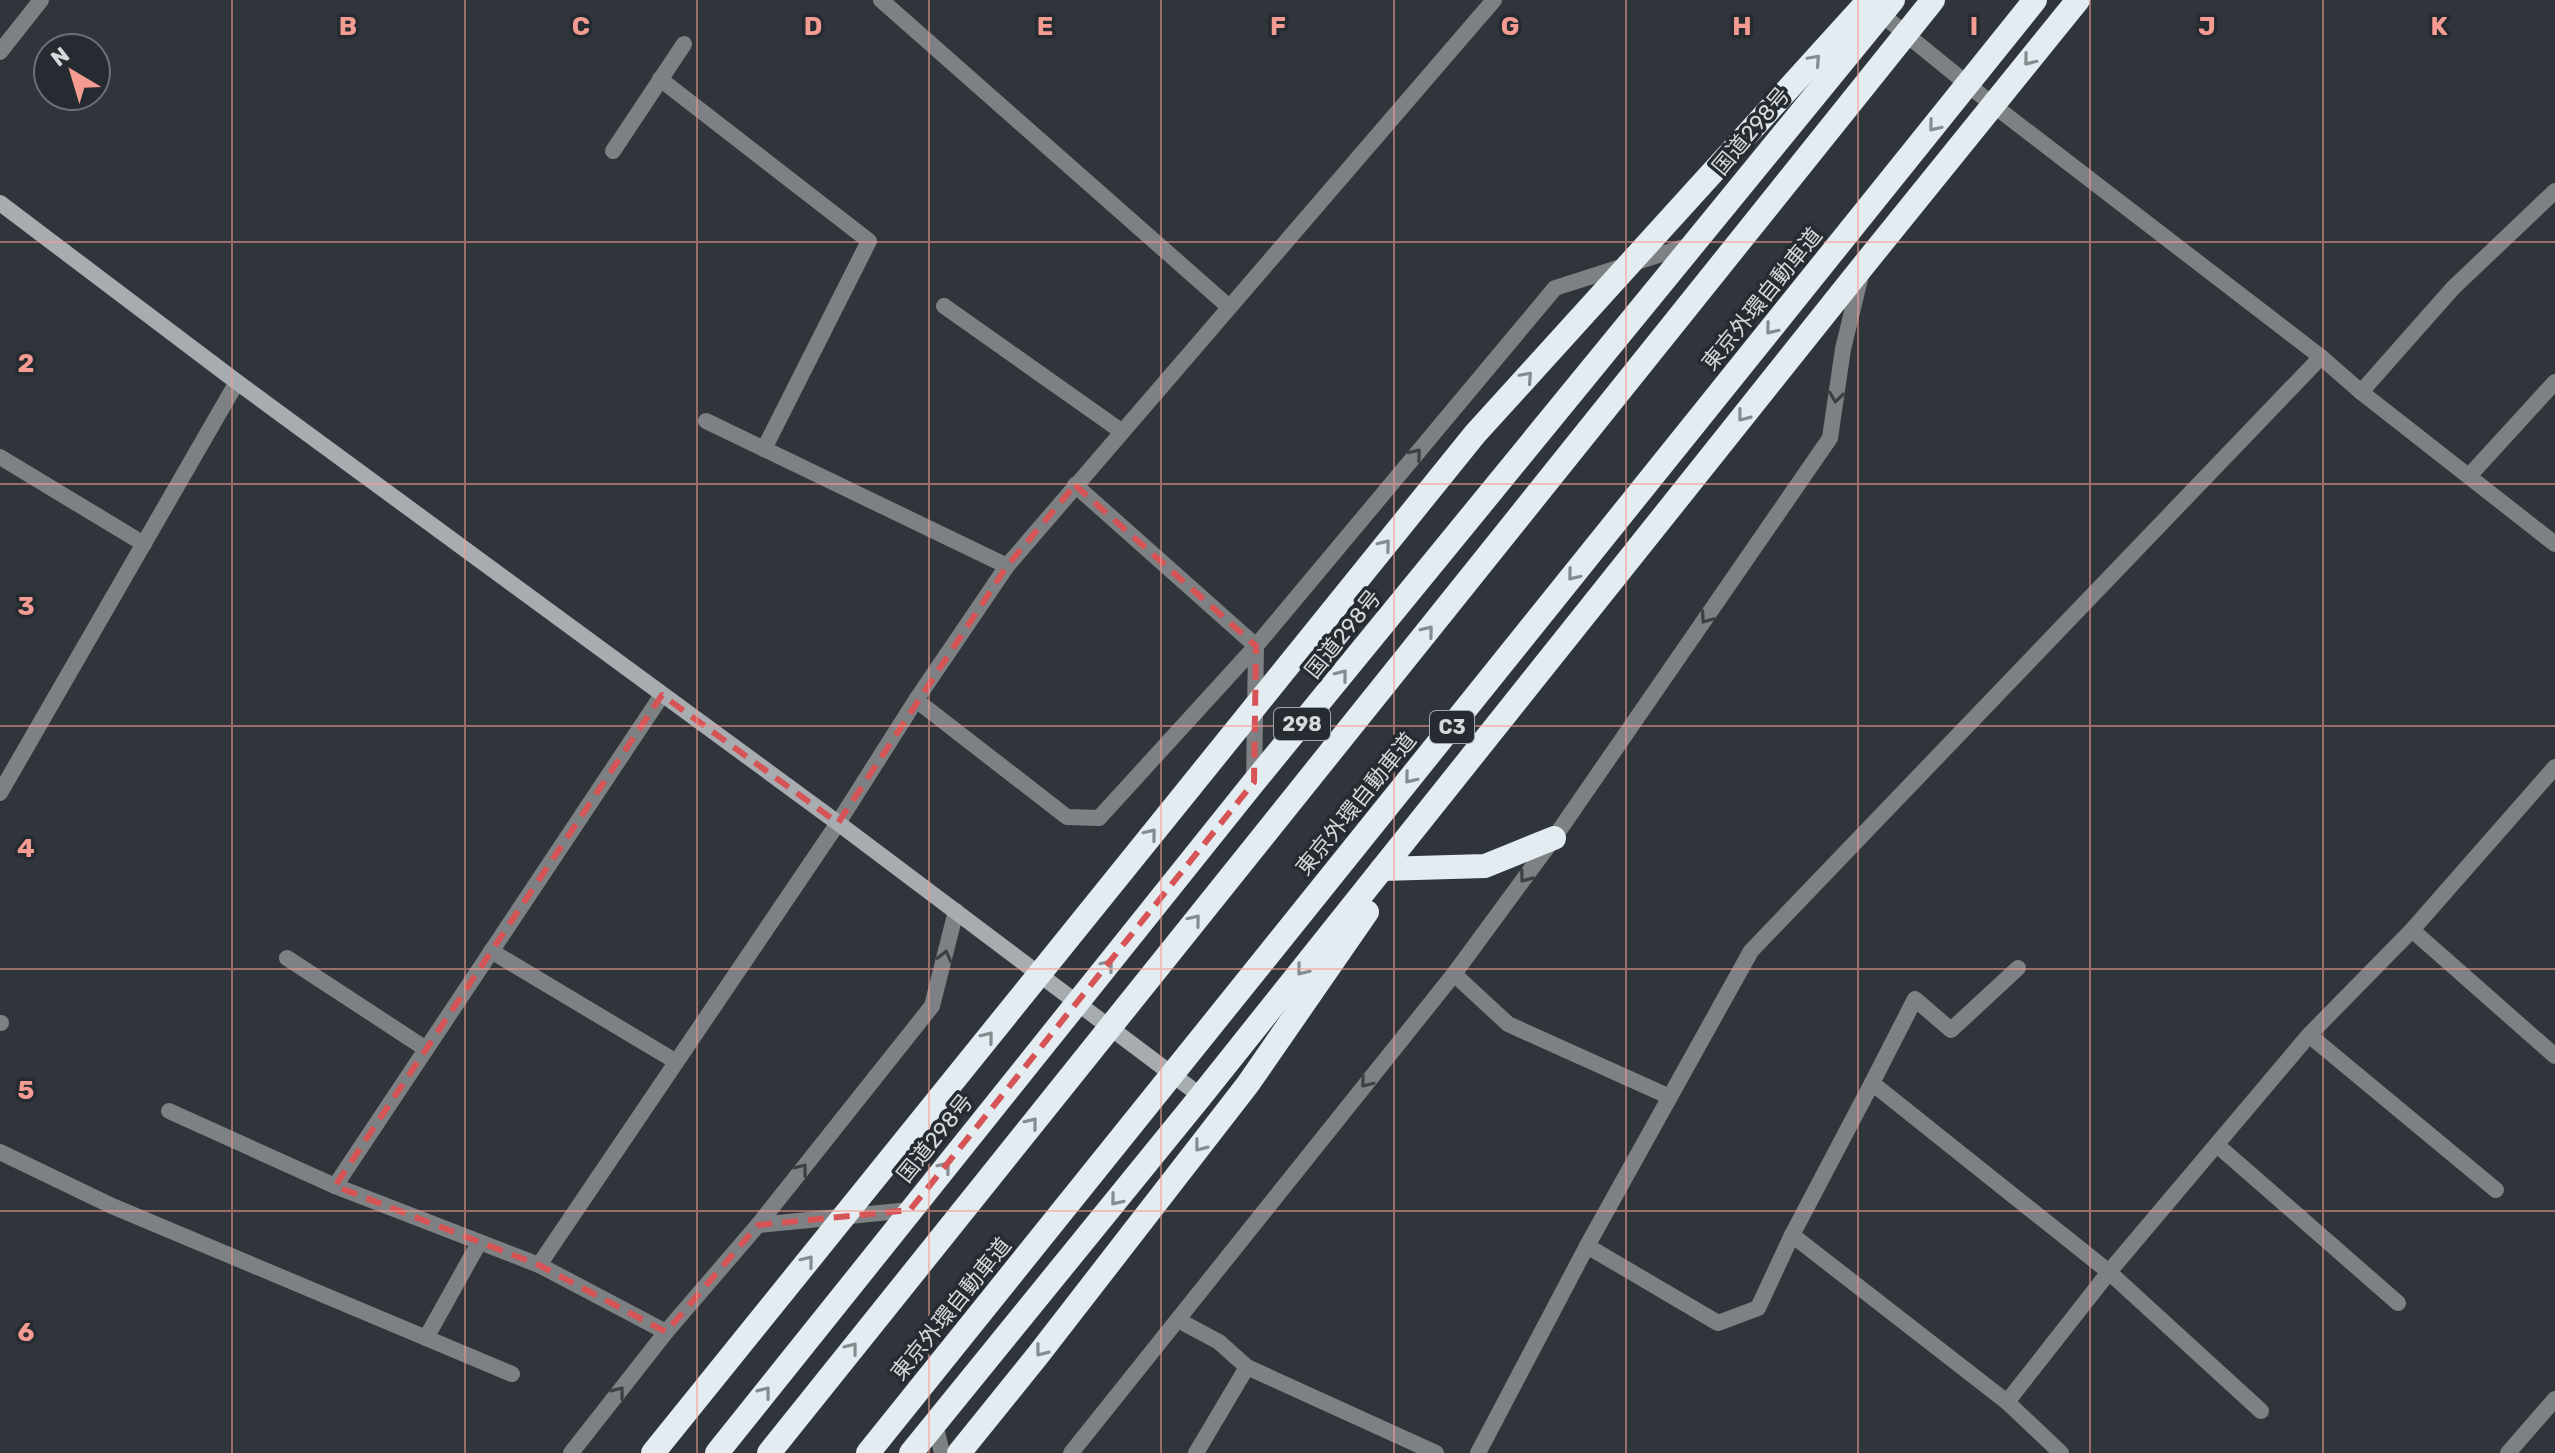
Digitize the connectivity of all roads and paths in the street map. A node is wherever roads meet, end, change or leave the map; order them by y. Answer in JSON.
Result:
{"nodes":[{"id":1,"x":41,"y":0,"type":"edge"},
{"id":2,"x":881,"y":0,"type":"edge"},
{"id":3,"x":1494,"y":0,"type":"edge"},
{"id":4,"x":1933,"y":0,"type":"edge"},
{"id":5,"x":2035,"y":0,"type":"edge"},
{"id":6,"x":2078,"y":0,"type":"edge"},
{"id":7,"x":1877,"y":3,"type":"edge"},
{"id":8,"x":684,"y":44,"type":"dead end"},
{"id":9,"x":0,"y":52,"type":"edge"},
{"id":10,"x":660,"y":79,"type":"junction"},
{"id":11,"x":1993,"y":105,"type":"junction"},
{"id":12,"x":613,"y":151,"type":"dead end"},
{"id":13,"x":2555,"y":191,"type":"edge"},
{"id":14,"x":0,"y":203,"type":"edge"},
{"id":15,"x":1690,"y":245,"type":"junction"},
{"id":16,"x":1863,"y":266,"type":"junction"},
{"id":17,"x":944,"y":306,"type":"dead end"},
{"id":18,"x":1229,"y":307,"type":"junction"},
{"id":19,"x":1749,"y":356,"type":"junction"},
{"id":20,"x":2321,"y":357,"type":"junction"},
{"id":21,"x":237,"y":382,"type":"junction"},
{"id":22,"x":2555,"y":382,"type":"edge"},
{"id":23,"x":2361,"y":392,"type":"junction"},
{"id":24,"x":706,"y":421,"type":"dead end"},
{"id":25,"x":1121,"y":431,"type":"junction"},
{"id":26,"x":764,"y":449,"type":"junction"},
{"id":27,"x":0,"y":457,"type":"edge"},
{"id":28,"x":2469,"y":476,"type":"junction"},
{"id":29,"x":1075,"y":485,"type":"junction"},
{"id":30,"x":144,"y":544,"type":"junction"},
{"id":31,"x":2555,"y":544,"type":"edge"},
{"id":32,"x":1007,"y":566,"type":"junction"},
{"id":33,"x":1256,"y":646,"type":"junction"},
{"id":34,"x":662,"y":695,"type":"junction"},
{"id":35,"x":916,"y":700,"type":"junction"},
{"id":36,"x":2555,"y":767,"type":"edge"},
{"id":37,"x":1254,"y":782,"type":"junction"},
{"id":38,"x":0,"y":793,"type":"edge"},
{"id":39,"x":838,"y":823,"type":"junction"},
{"id":40,"x":1554,"y":838,"type":"junction"},
{"id":41,"x":1382,"y":869,"type":"junction"},
{"id":42,"x":956,"y":911,"type":"junction"},
{"id":43,"x":2412,"y":930,"type":"junction"},
{"id":44,"x":491,"y":951,"type":"junction"},
{"id":45,"x":287,"y":958,"type":"dead end"},
{"id":46,"x":2018,"y":968,"type":"dead end"},
{"id":47,"x":1454,"y":974,"type":"junction"},
{"id":48,"x":1078,"y":1002,"type":"junction"},
{"id":49,"x":2309,"y":1035,"type":"junction"},
{"id":50,"x":426,"y":1049,"type":"junction"},
{"id":51,"x":2555,"y":1056,"type":"edge"},
{"id":52,"x":675,"y":1061,"type":"junction"},
{"id":53,"x":1872,"y":1083,"type":"junction"},
{"id":54,"x":1201,"y":1096,"type":"junction"},
{"id":55,"x":1670,"y":1097,"type":"junction"},
{"id":56,"x":169,"y":1111,"type":"dead end"},
{"id":57,"x":2217,"y":1145,"type":"junction"},
{"id":58,"x":0,"y":1152,"type":"edge"},
{"id":59,"x":335,"y":1186,"type":"junction"},
{"id":60,"x":2496,"y":1190,"type":"dead end"},
{"id":61,"x":910,"y":1210,"type":"junction"},
{"id":62,"x":758,"y":1225,"type":"junction"},
{"id":63,"x":1792,"y":1235,"type":"junction"},
{"id":64,"x":479,"y":1243,"type":"junction"},
{"id":65,"x":1587,"y":1246,"type":"junction"},
{"id":66,"x":539,"y":1265,"type":"junction"},
{"id":67,"x":2109,"y":1272,"type":"junction"},
{"id":68,"x":2398,"y":1303,"type":"dead end"},
{"id":69,"x":1178,"y":1320,"type":"junction"},
{"id":70,"x":666,"y":1332,"type":"junction"},
{"id":71,"x":426,"y":1338,"type":"junction"},
{"id":72,"x":1247,"y":1367,"type":"junction"},
{"id":73,"x":512,"y":1374,"type":"dead end"},
{"id":74,"x":2555,"y":1399,"type":"edge"},
{"id":75,"x":2007,"y":1402,"type":"junction"},
{"id":76,"x":2261,"y":1411,"type":"dead end"},
{"id":77,"x":935,"y":1424,"type":"junction"},
{"id":78,"x":571,"y":1453,"type":"edge"},
{"id":79,"x":653,"y":1453,"type":"edge"},
{"id":80,"x":717,"y":1453,"type":"edge"},
{"id":81,"x":769,"y":1453,"type":"edge"},
{"id":82,"x":868,"y":1453,"type":"edge"},
{"id":83,"x":911,"y":1453,"type":"edge"},
{"id":84,"x":942,"y":1453,"type":"edge"},
{"id":85,"x":959,"y":1453,"type":"edge"},
{"id":86,"x":1071,"y":1453,"type":"edge"},
{"id":87,"x":1196,"y":1453,"type":"edge"},
{"id":88,"x":1436,"y":1453,"type":"edge"},
{"id":89,"x":1478,"y":1453,"type":"edge"},
{"id":90,"x":2061,"y":1453,"type":"edge"},
{"id":91,"x":2508,"y":1453,"type":"edge"}],
"edges":[{"from":1,"to":9,"type":"street"},
{"from":2,"to":18,"type":"street"},
{"from":3,"to":18,"type":"street"},
{"from":81,"to":4,"type":"highway","one_way":true},
{"from":5,"to":19,"type":"highway","name":"東京外環自動車道","number":"C3","one_way":true},
{"from":6,"to":11,"type":"highway","one_way":true},
{"from":7,"to":11,"type":"street"},
{"from":7,"to":15,"type":"highway","name":"国道298号","number":"298"},
{"from":79,"to":7,"type":"highway","one_way":true},
{"from":8,"to":10,"type":"street"},
{"from":10,"to":12,"type":"street"},
{"from":10,"to":26,"type":"street"},
{"from":11,"to":16,"type":"highway"},
{"from":11,"to":20,"type":"street"},
{"from":13,"to":23,"type":"street"},
{"from":14,"to":21,"type":"street"},
{"from":33,"to":15,"type":"street","one_way":true},
{"from":37,"to":15,"type":"highway","name":"国道298号","number":"298","one_way":true},
{"from":16,"to":40,"type":"street","one_way":true},
{"from":16,"to":41,"type":"highway","one_way":true},
{"from":17,"to":25,"type":"street"},
{"from":18,"to":25,"type":"street"},
{"from":19,"to":82,"type":"highway","name":"東京外環自動車道","number":"C3","one_way":true},
{"from":19,"to":85,"type":"highway","one_way":true},
{"from":20,"to":23,"type":"street"},
{"from":20,"to":55,"type":"street"},
{"from":21,"to":30,"type":"street"},
{"from":21,"to":34,"type":"street"},
{"from":22,"to":28,"type":"street"},
{"from":23,"to":28,"type":"street"},
{"from":24,"to":26,"type":"street"},
{"from":25,"to":29,"type":"street"},
{"from":26,"to":32,"type":"street"},
{"from":27,"to":30,"type":"street"},
{"from":28,"to":31,"type":"street"},
{"from":29,"to":32,"type":"street"},
{"from":29,"to":33,"type":"street"},
{"from":30,"to":38,"type":"street"},
{"from":32,"to":35,"type":"street"},
{"from":33,"to":35,"type":"street"},
{"from":33,"to":37,"type":"street"},
{"from":34,"to":39,"type":"street"},
{"from":34,"to":44,"type":"street"},
{"from":35,"to":39,"type":"street"},
{"from":36,"to":43,"type":"street"},
{"from":48,"to":37,"type":"highway","name":"国道298号","number":"298","one_way":true},
{"from":39,"to":42,"type":"street"},
{"from":39,"to":52,"type":"street"},
{"from":40,"to":41,"type":"highway"},
{"from":40,"to":47,"type":"street","one_way":true},
{"from":41,"to":54,"type":"highway","one_way":true},
{"from":42,"to":48,"type":"street"},
{"from":62,"to":42,"type":"street","one_way":true},
{"from":43,"to":49,"type":"street"},
{"from":43,"to":51,"type":"street"},
{"from":44,"to":50,"type":"street"},
{"from":44,"to":52,"type":"street"},
{"from":45,"to":50,"type":"street"},
{"from":46,"to":53,"type":"street"},
{"from":47,"to":55,"type":"street"},
{"from":47,"to":69,"type":"street","one_way":true},
{"from":48,"to":54,"type":"street"},
{"from":61,"to":48,"type":"highway","name":"国道298号","number":"298","one_way":true},
{"from":49,"to":57,"type":"street"},
{"from":49,"to":60,"type":"street"},
{"from":50,"to":59,"type":"street"},
{"from":52,"to":66,"type":"street"},
{"from":53,"to":63,"type":"street"},
{"from":53,"to":67,"type":"street"},
{"from":54,"to":77,"type":"highway","one_way":true},
{"from":55,"to":65,"type":"street"},
{"from":56,"to":59,"type":"street"},
{"from":57,"to":67,"type":"street"},
{"from":57,"to":68,"type":"street"},
{"from":58,"to":71,"type":"street"},
{"from":59,"to":64,"type":"street"},
{"from":61,"to":62,"type":"street"},
{"from":80,"to":61,"type":"highway","name":"国道298号","number":"298","one_way":true},
{"from":62,"to":70,"type":"street"},
{"from":63,"to":65,"type":"street"},
{"from":63,"to":75,"type":"street"},
{"from":64,"to":66,"type":"street"},
{"from":64,"to":71,"type":"street"},
{"from":65,"to":89,"type":"street"},
{"from":66,"to":70,"type":"street"},
{"from":67,"to":75,"type":"street"},
{"from":67,"to":76,"type":"street"},
{"from":69,"to":72,"type":"street"},
{"from":69,"to":86,"type":"street"},
{"from":78,"to":70,"type":"street","one_way":true},
{"from":71,"to":73,"type":"street"},
{"from":72,"to":87,"type":"street"},
{"from":72,"to":88,"type":"street"},
{"from":74,"to":91,"type":"street"},
{"from":75,"to":90,"type":"street"},
{"from":77,"to":83,"type":"highway"},
{"from":77,"to":84,"type":"street"}]}
